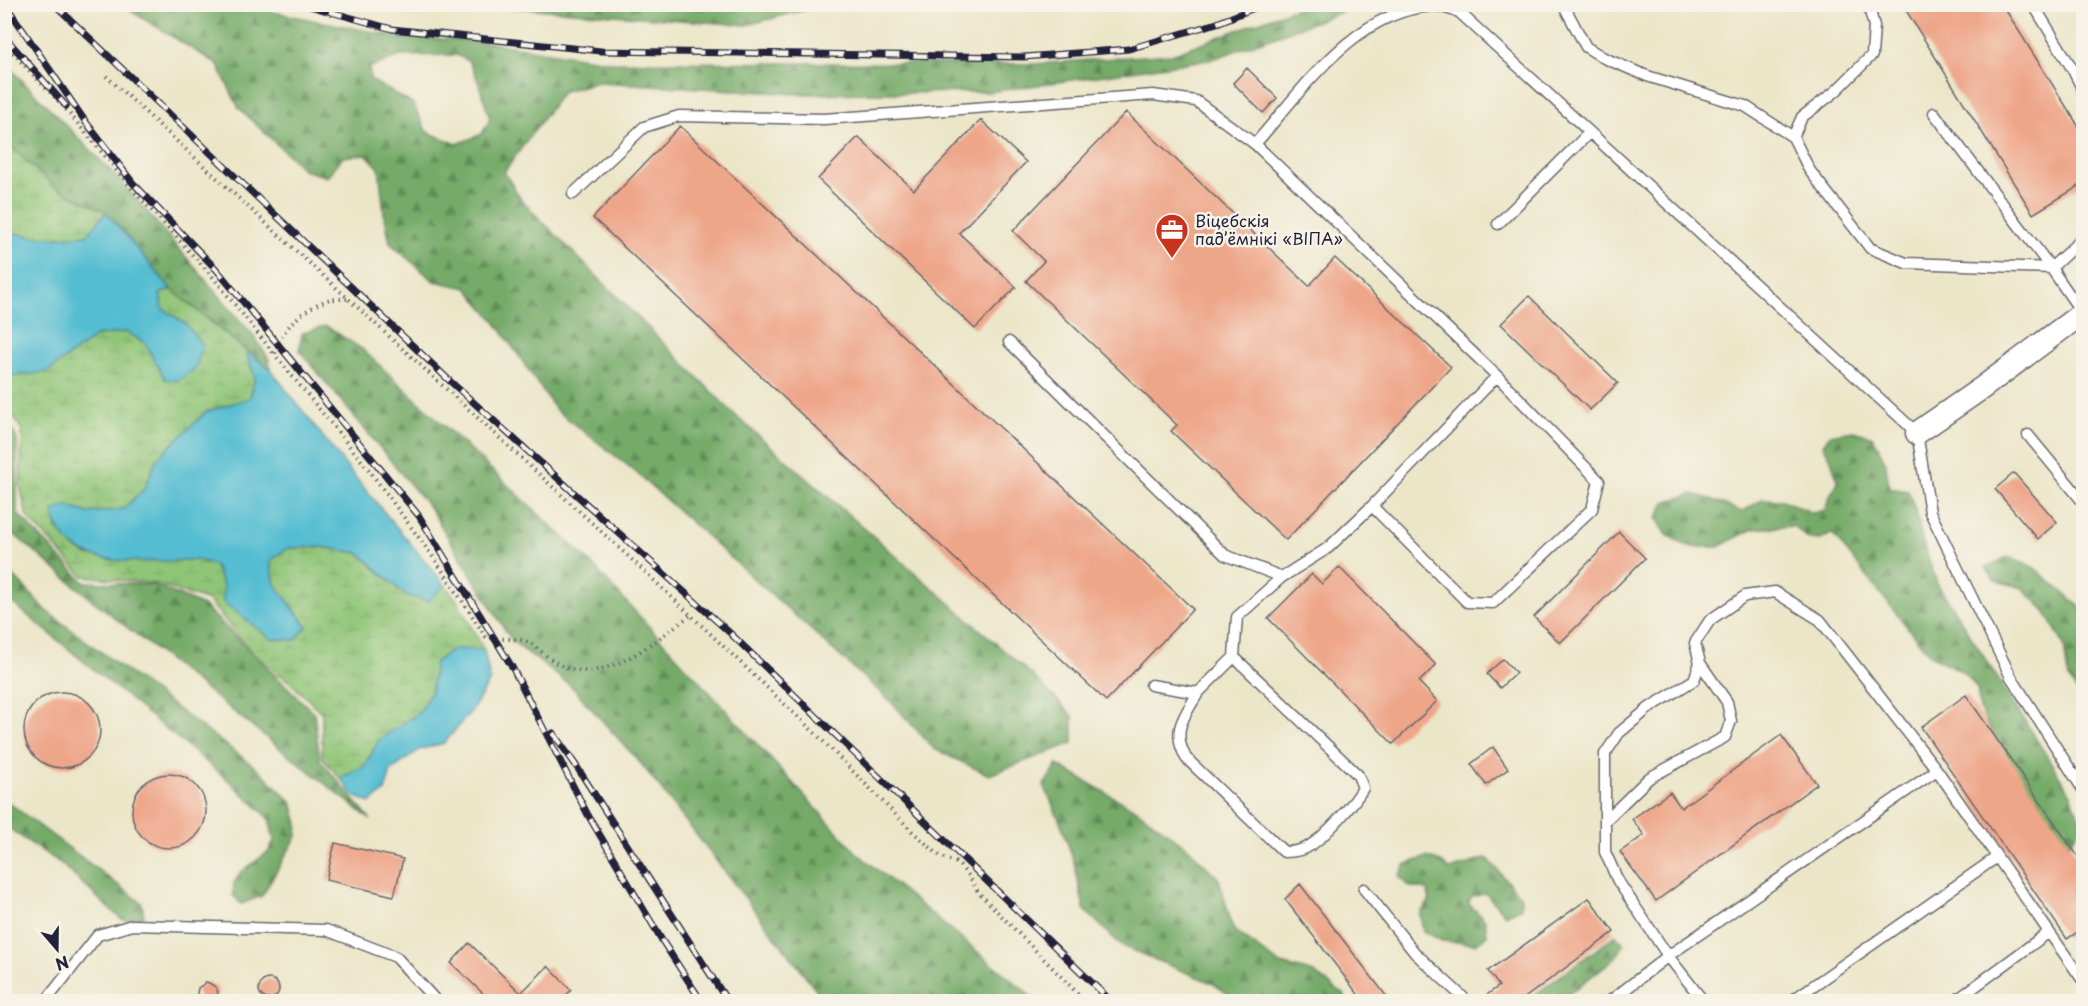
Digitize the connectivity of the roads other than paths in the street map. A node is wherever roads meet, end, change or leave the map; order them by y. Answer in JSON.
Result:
{"nodes":[{"id":1,"x":1563,"y":4,"type":"edge"},
{"id":2,"x":1868,"y":4,"type":"edge"},
{"id":3,"x":2033,"y":4,"type":"edge"},
{"id":4,"x":1434,"y":5,"type":"edge"},
{"id":5,"x":2084,"y":92,"type":"edge"},
{"id":6,"x":1934,"y":113,"type":"dead end"},
{"id":7,"x":1589,"y":133,"type":"junction"},
{"id":8,"x":1793,"y":137,"type":"junction"},
{"id":9,"x":1255,"y":144,"type":"junction"},
{"id":10,"x":573,"y":194,"type":"dead end"},
{"id":11,"x":1498,"y":224,"type":"dead end"},
{"id":12,"x":2084,"y":237,"type":"edge"},
{"id":13,"x":2051,"y":268,"type":"junction"},
{"id":14,"x":2083,"y":313,"type":"edge"},
{"id":15,"x":1009,"y":342,"type":"dead end"},
{"id":16,"x":1497,"y":376,"type":"junction"},
{"id":17,"x":1917,"y":433,"type":"junction"},
{"id":18,"x":2028,"y":435,"type":"dead end"},
{"id":19,"x":2084,"y":502,"type":"edge"},
{"id":20,"x":1372,"y":506,"type":"junction"},
{"id":21,"x":1282,"y":577,"type":"junction"},
{"id":22,"x":1234,"y":657,"type":"junction"},
{"id":23,"x":1700,"y":663,"type":"junction"},
{"id":24,"x":1151,"y":685,"type":"dead end"},
{"id":25,"x":1198,"y":693,"type":"junction"},
{"id":26,"x":1937,"y":770,"type":"junction"},
{"id":27,"x":2084,"y":791,"type":"edge"},
{"id":28,"x":1605,"y":821,"type":"junction"},
{"id":29,"x":1997,"y":857,"type":"junction"},
{"id":30,"x":1364,"y":889,"type":"dead end"},
{"id":31,"x":2049,"y":932,"type":"junction"},
{"id":32,"x":1668,"y":956,"type":"junction"},
{"id":33,"x":2084,"y":982,"type":"edge"},
{"id":34,"x":45,"y":1002,"type":"edge"},
{"id":35,"x":437,"y":1002,"type":"edge"},
{"id":36,"x":1468,"y":1002,"type":"edge"},
{"id":37,"x":1609,"y":1002,"type":"edge"},
{"id":38,"x":1704,"y":1002,"type":"edge"},
{"id":39,"x":1790,"y":1002,"type":"edge"},
{"id":40,"x":1954,"y":1002,"type":"edge"}],
"edges":[{"from":1,"to":8,"type":"lane"},
{"from":2,"to":8,"type":"lane"},
{"from":3,"to":5,"type":"lane"},
{"from":4,"to":7,"type":"lane"},
{"from":4,"to":9,"type":"lane"},
{"from":6,"to":13,"type":"lane"},
{"from":7,"to":11,"type":"lane"},
{"from":7,"to":17,"type":"lane"},
{"from":8,"to":13,"type":"lane"},
{"from":9,"to":10,"type":"lane"},
{"from":9,"to":16,"type":"lane"},
{"from":12,"to":13,"type":"lane"},
{"from":13,"to":14,"type":"lane"},
{"from":14,"to":17,"type":"street"},
{"from":15,"to":21,"type":"lane"},
{"from":16,"to":20,"type":"lane"},
{"from":16,"to":20,"type":"lane"},
{"from":17,"to":27,"type":"lane"},
{"from":18,"to":19,"type":"lane"},
{"from":20,"to":21,"type":"lane"},
{"from":21,"to":22,"type":"lane"},
{"from":22,"to":25,"type":"lane"},
{"from":22,"to":25,"type":"lane"},
{"from":23,"to":26,"type":"lane"},
{"from":23,"to":28,"type":"lane"},
{"from":23,"to":28,"type":"lane"},
{"from":24,"to":25,"type":"lane"},
{"from":26,"to":29,"type":"lane"},
{"from":26,"to":32,"type":"lane"},
{"from":28,"to":32,"type":"lane"},
{"from":29,"to":31,"type":"lane"},
{"from":29,"to":39,"type":"lane"},
{"from":30,"to":36,"type":"lane"},
{"from":31,"to":33,"type":"lane"},
{"from":31,"to":40,"type":"lane"},
{"from":32,"to":37,"type":"lane"},
{"from":32,"to":38,"type":"lane"},
{"from":34,"to":35,"type":"lane"}]}
